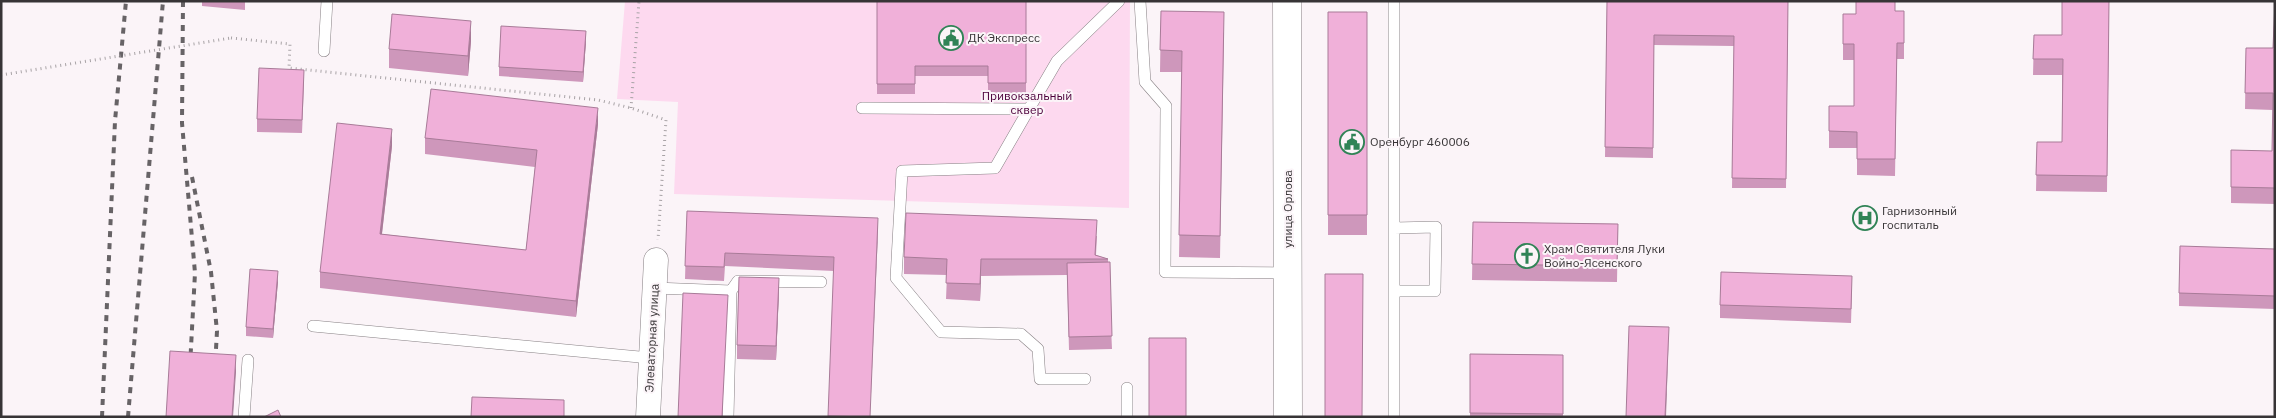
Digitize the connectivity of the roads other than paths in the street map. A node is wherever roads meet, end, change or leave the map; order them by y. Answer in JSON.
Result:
{"nodes":[{"id":1,"x":327,"y":1,"type":"edge"},
{"id":2,"x":1119,"y":1,"type":"edge"},
{"id":3,"x":1140,"y":1,"type":"edge"},
{"id":4,"x":1287,"y":1,"type":"edge"},
{"id":5,"x":1394,"y":1,"type":"edge"},
{"id":6,"x":324,"y":51,"type":"dead end"},
{"id":7,"x":862,"y":108,"type":"dead end"},
{"id":8,"x":1029,"y":108,"type":"junction"},
{"id":9,"x":1394,"y":228,"type":"junction"},
{"id":10,"x":656,"y":260,"type":"road end"},
{"id":11,"x":1288,"y":274,"type":"junction"},
{"id":12,"x":821,"y":282,"type":"dead end"},
{"id":13,"x":655,"y":288,"type":"junction"},
{"id":14,"x":731,"y":291,"type":"junction"},
{"id":15,"x":1394,"y":291,"type":"junction"},
{"id":16,"x":313,"y":326,"type":"dead end"},
{"id":17,"x":650,"y":358,"type":"junction"},
{"id":18,"x":248,"y":360,"type":"dead end"},
{"id":19,"x":1085,"y":379,"type":"dead end"},
{"id":20,"x":1127,"y":388,"type":"dead end"},
{"id":21,"x":244,"y":417,"type":"edge"},
{"id":22,"x":648,"y":417,"type":"edge"},
{"id":23,"x":728,"y":417,"type":"edge"},
{"id":24,"x":1127,"y":417,"type":"edge"},
{"id":25,"x":1288,"y":417,"type":"edge"},
{"id":26,"x":1394,"y":417,"type":"edge"}],
"edges":[{"from":1,"to":6,"type":"lane"},
{"from":2,"to":8,"type":"lane"},
{"from":3,"to":11,"type":"lane"},
{"from":4,"to":11,"type":"street","name":"улица Орлова"},
{"from":5,"to":9,"type":"lane"},
{"from":7,"to":8,"type":"lane"},
{"from":8,"to":19,"type":"lane"},
{"from":9,"to":15,"type":"lane"},
{"from":9,"to":15,"type":"lane"},
{"from":10,"to":13,"type":"street","name":"Элеваторная улица"},
{"from":11,"to":25,"type":"street","name":"улица Орлова"},
{"from":12,"to":14,"type":"lane"},
{"from":13,"to":14,"type":"lane"},
{"from":13,"to":17,"type":"street","name":"Элеваторная улица"},
{"from":14,"to":23,"type":"lane"},
{"from":15,"to":26,"type":"lane"},
{"from":16,"to":17,"type":"lane"},
{"from":17,"to":22,"type":"street","name":"Элеваторная улица"},
{"from":18,"to":21,"type":"lane"},
{"from":20,"to":24,"type":"lane"}]}
